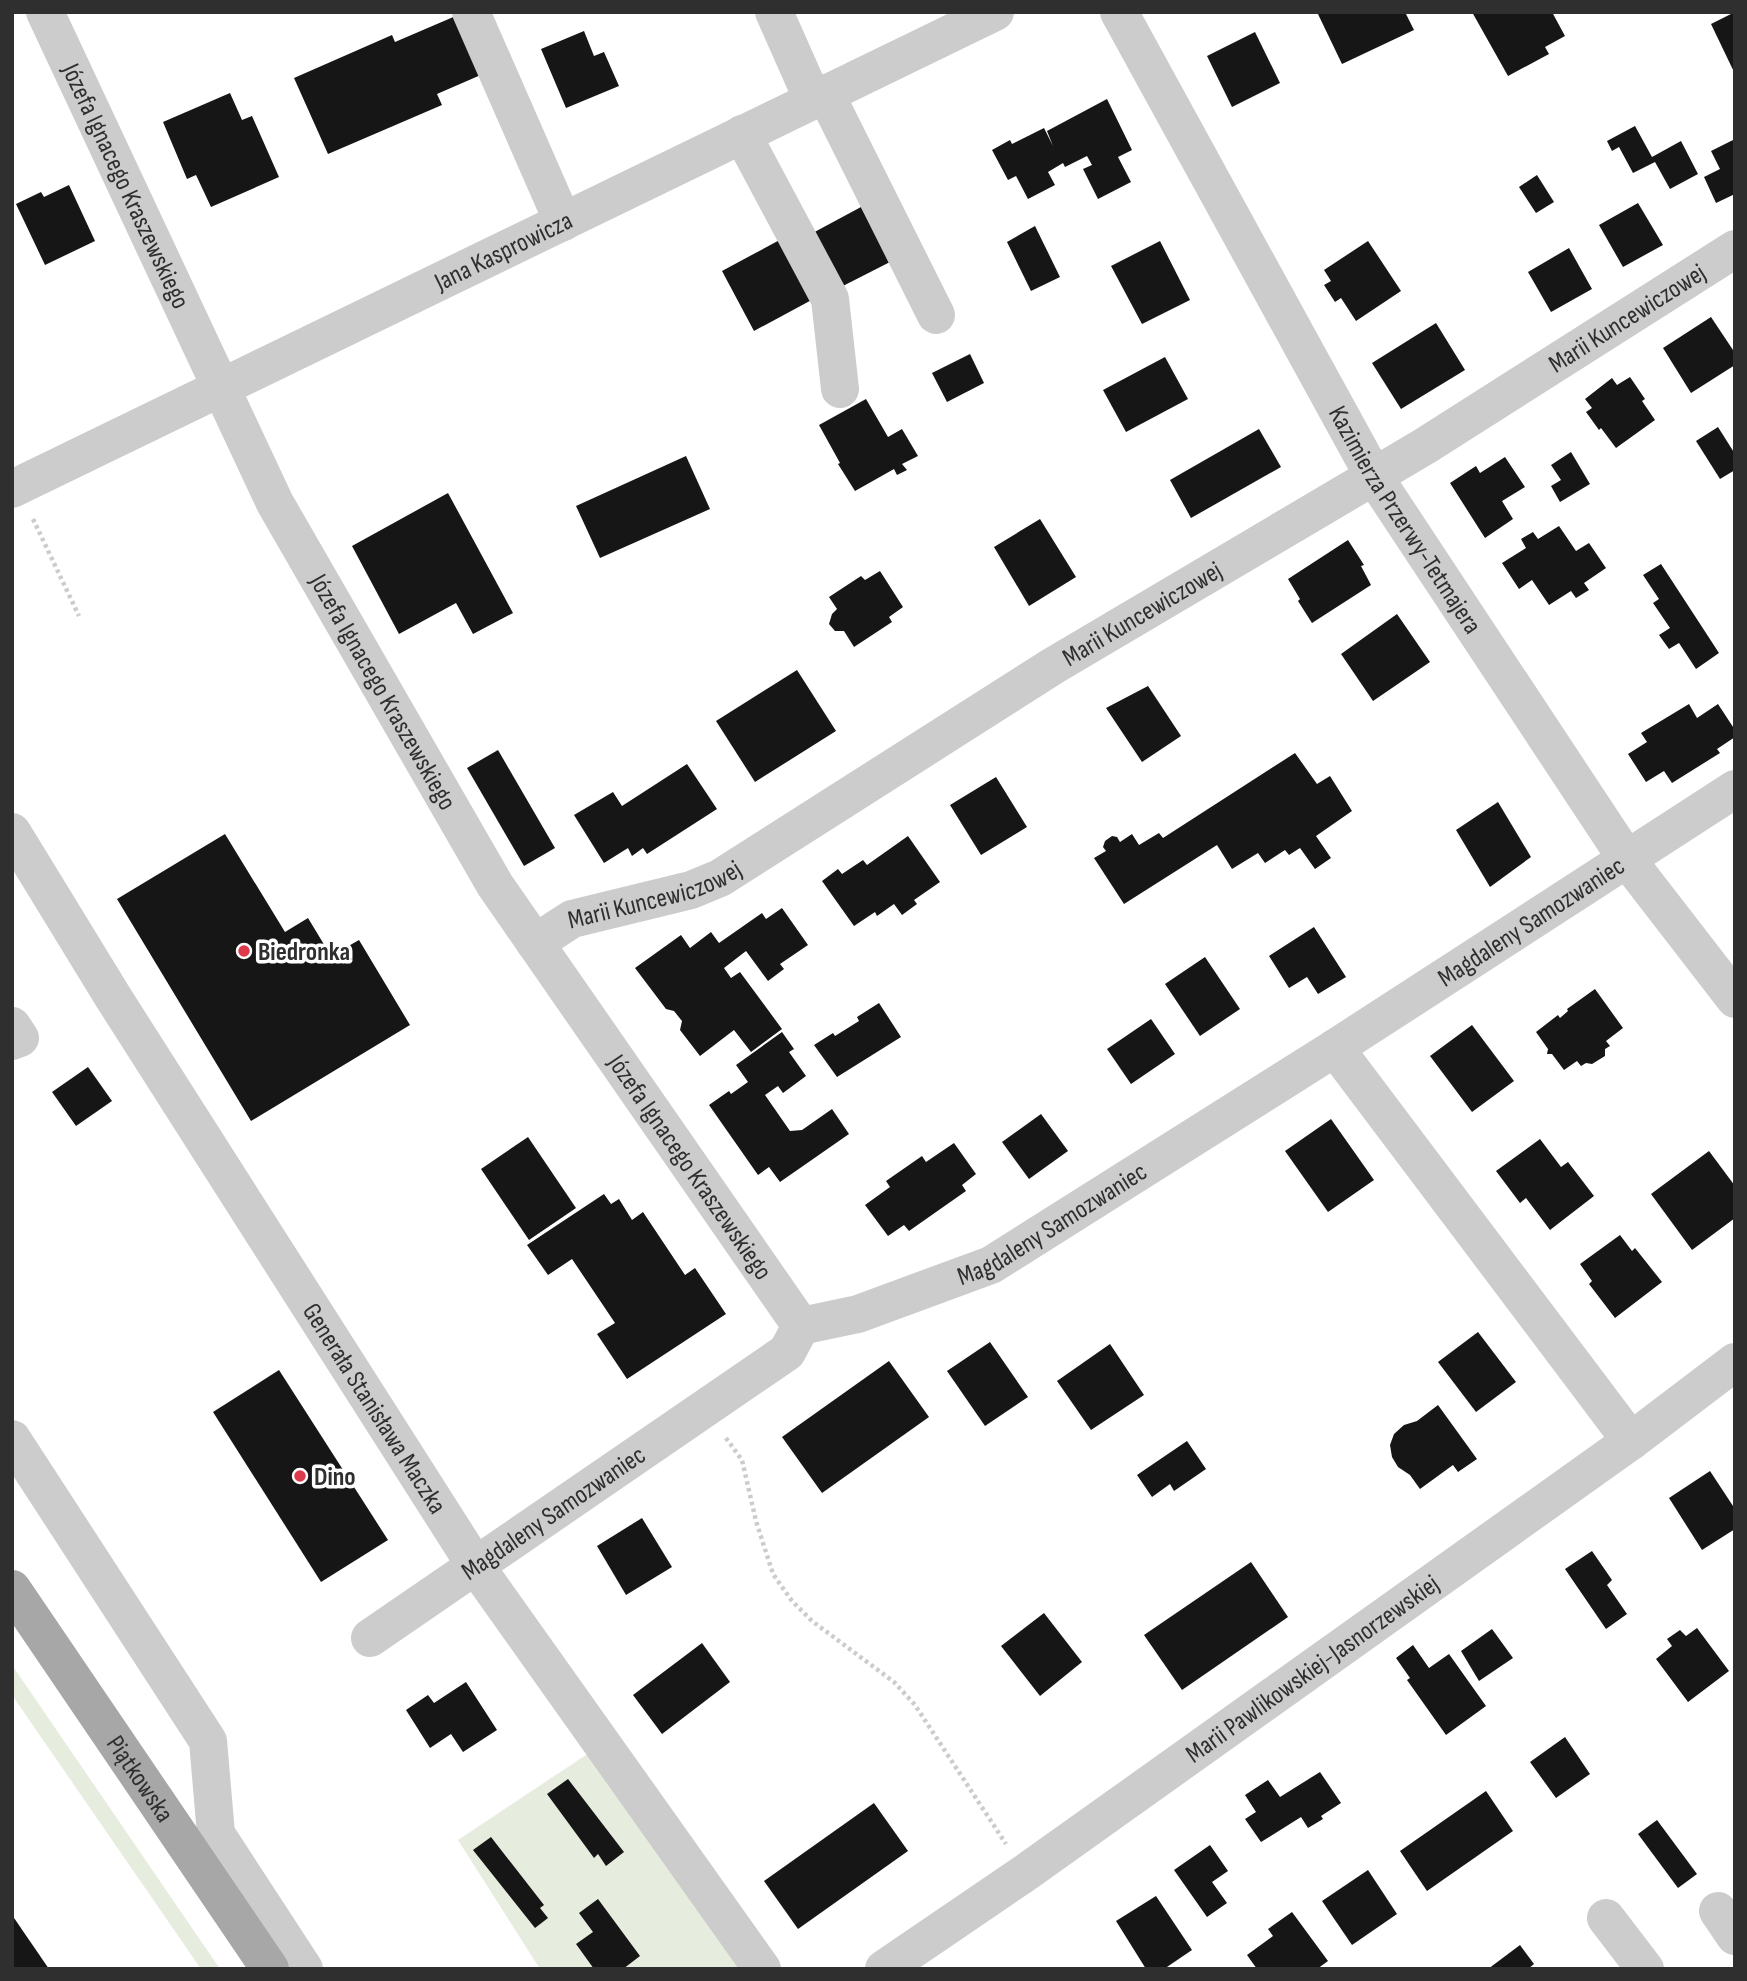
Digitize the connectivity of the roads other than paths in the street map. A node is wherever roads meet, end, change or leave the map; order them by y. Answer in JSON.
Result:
{"nodes":[{"id":1,"x":45,"y":12,"type":"edge"},
{"id":2,"x":471,"y":12,"type":"edge"},
{"id":3,"x":774,"y":12,"type":"edge"},
{"id":4,"x":995,"y":12,"type":"edge"},
{"id":5,"x":1119,"y":12,"type":"edge"},
{"id":6,"x":819,"y":96,"type":"junction"},
{"id":7,"x":742,"y":134,"type":"junction"},
{"id":8,"x":563,"y":222,"type":"junction"},
{"id":9,"x":1735,"y":250,"type":"edge"},
{"id":10,"x":936,"y":315,"type":"dead end"},
{"id":11,"x":222,"y":388,"type":"junction"},
{"id":12,"x":840,"y":390,"type":"dead end"},
{"id":13,"x":1373,"y":475,"type":"junction"},
{"id":14,"x":15,"y":487,"type":"edge"},
{"id":15,"x":1735,"y":789,"type":"edge"},
{"id":16,"x":12,"y":832,"type":"edge"},
{"id":17,"x":1626,"y":858,"type":"junction"},
{"id":18,"x":535,"y":943,"type":"junction"},
{"id":19,"x":1735,"y":999,"type":"edge"},
{"id":20,"x":12,"y":1026,"type":"edge"},
{"id":21,"x":12,"y":1041,"type":"edge"},
{"id":22,"x":1335,"y":1048,"type":"junction"},
{"id":23,"x":801,"y":1326,"type":"junction"},
{"id":24,"x":1735,"y":1362,"type":"edge"},
{"id":25,"x":12,"y":1439,"type":"edge"},
{"id":26,"x":1630,"y":1441,"type":"junction"},
{"id":27,"x":475,"y":1565,"type":"junction"},
{"id":28,"x":12,"y":1589,"type":"edge"},
{"id":29,"x":370,"y":1638,"type":"dead end"},
{"id":30,"x":1606,"y":1919,"type":"dead end"},
{"id":31,"x":270,"y":1969,"type":"edge"},
{"id":32,"x":304,"y":1969,"type":"edge"},
{"id":33,"x":762,"y":1969,"type":"edge"},
{"id":34,"x":884,"y":1969,"type":"edge"},
{"id":35,"x":1645,"y":1969,"type":"edge"}],
"edges":[{"from":1,"to":11,"type":"street","name":"Józefa Ignacego Kraszewskiego"},
{"from":2,"to":8,"type":"street"},
{"from":3,"to":6,"type":"street"},
{"from":4,"to":6,"type":"street","name":"Jana Kasprowicza"},
{"from":5,"to":13,"type":"street","name":"Kazimierza Przerwy-Tetmajera"},
{"from":6,"to":7,"type":"street","name":"Jana Kasprowicza"},
{"from":6,"to":10,"type":"street"},
{"from":7,"to":8,"type":"street","name":"Jana Kasprowicza"},
{"from":7,"to":12,"type":"street"},
{"from":8,"to":11,"type":"street","name":"Jana Kasprowicza"},
{"from":9,"to":13,"type":"street","name":"Marii Kuncewiczowej"},
{"from":11,"to":14,"type":"street","name":"Jana Kasprowicza"},
{"from":11,"to":18,"type":"street","name":"Józefa Ignacego Kraszewskiego"},
{"from":13,"to":17,"type":"street","name":"Kazimierza Przerwy-Tetmajera"},
{"from":13,"to":18,"type":"street","name":"Marii Kuncewiczowej"},
{"from":15,"to":17,"type":"street","name":"Magdaleny Samozwaniec"},
{"from":16,"to":27,"type":"street","name":"Generała Stanisława Maczka"},
{"from":17,"to":19,"type":"street","name":"Kazimierza Przerwy-Tetmajera"},
{"from":17,"to":22,"type":"street","name":"Magdaleny Samozwaniec"},
{"from":18,"to":23,"type":"street","name":"Józefa Ignacego Kraszewskiego"},
{"from":20,"to":21,"type":"street"},
{"from":22,"to":23,"type":"street","name":"Magdaleny Samozwaniec"},
{"from":22,"to":26,"type":"street"},
{"from":23,"to":27,"type":"street","name":"Magdaleny Samozwaniec"},
{"from":24,"to":26,"type":"street","name":"Marii Pawlikowskiej-Jasnorzewskiej"},
{"from":25,"to":32,"type":"street"},
{"from":26,"to":34,"type":"street","name":"Marii Pawlikowskiej-Jasnorzewskiej"},
{"from":27,"to":29,"type":"street","name":"Magdaleny Samozwaniec"},
{"from":27,"to":33,"type":"street","name":"Generała Stanisława Maczka"},
{"from":28,"to":31,"type":"main road","name":"Piątkowska"},
{"from":30,"to":35,"type":"street"}]}
